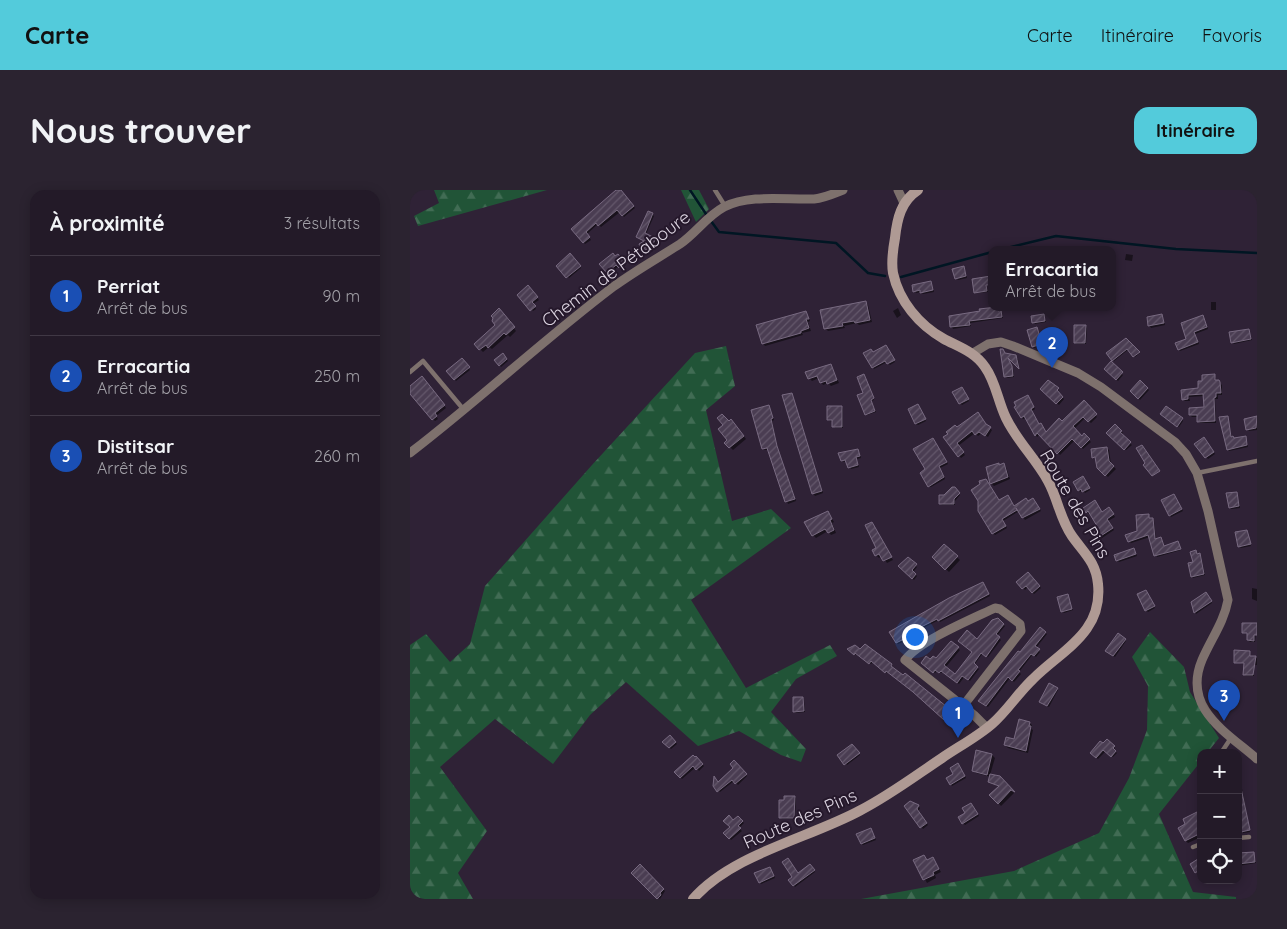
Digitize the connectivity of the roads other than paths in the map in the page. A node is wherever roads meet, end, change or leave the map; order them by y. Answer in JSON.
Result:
{"nodes":[{"id":1,"x":715,"y":190,"type":"edge"},
{"id":2,"x":842,"y":190,"type":"edge"},
{"id":3,"x":898,"y":190,"type":"edge"},
{"id":4,"x":918,"y":190,"type":"edge"},
{"id":5,"x":904,"y":203,"type":"junction"},
{"id":6,"x":725,"y":207,"type":"junction"},
{"id":7,"x":973,"y":353,"type":"junction"},
{"id":8,"x":410,"y":372,"type":"edge"},
{"id":9,"x":464,"y":410,"type":"junction"},
{"id":10,"x":410,"y":453,"type":"edge"},
{"id":11,"x":1257,"y":461,"type":"edge"},
{"id":12,"x":1197,"y":473,"type":"junction"},
{"id":13,"x":963,"y":706,"type":"junction"},
{"id":14,"x":987,"y":728,"type":"junction"},
{"id":15,"x":1232,"y":737,"type":"junction"},
{"id":16,"x":1224,"y":749,"type":"edge"},
{"id":17,"x":1257,"y":759,"type":"edge"},
{"id":18,"x":1249,"y":837,"type":"dead end"},
{"id":19,"x":1242,"y":838,"type":"edge"},
{"id":20,"x":1197,"y":846,"type":"edge"},
{"id":21,"x":1193,"y":847,"type":"dead end"},
{"id":22,"x":693,"y":899,"type":"edge"}],
"edges":[{"from":1,"to":6,"type":"lane"},
{"from":2,"to":6,"type":"street","name":"Chemin de Pétaboure"},
{"from":3,"to":5,"type":"street"},
{"from":4,"to":5,"type":"street"},
{"from":5,"to":7,"type":"street","name":"Route des Pins"},
{"from":6,"to":9,"type":"street","name":"Chemin de Pétaboure"},
{"from":7,"to":12,"type":"street"},
{"from":7,"to":14,"type":"street","name":"Route des Pins"},
{"from":8,"to":9,"type":"lane"},
{"from":9,"to":10,"type":"street","name":"Chemin de Pétaboure"},
{"from":11,"to":12,"type":"lane"},
{"from":12,"to":15,"type":"street"},
{"from":13,"to":13,"type":"street"},
{"from":13,"to":14,"type":"street"},
{"from":14,"to":22,"type":"street","name":"Route des Pins"},
{"from":15,"to":16,"type":"lane"},
{"from":15,"to":17,"type":"street"},
{"from":18,"to":19,"type":"lane"},
{"from":20,"to":21,"type":"lane"}]}
